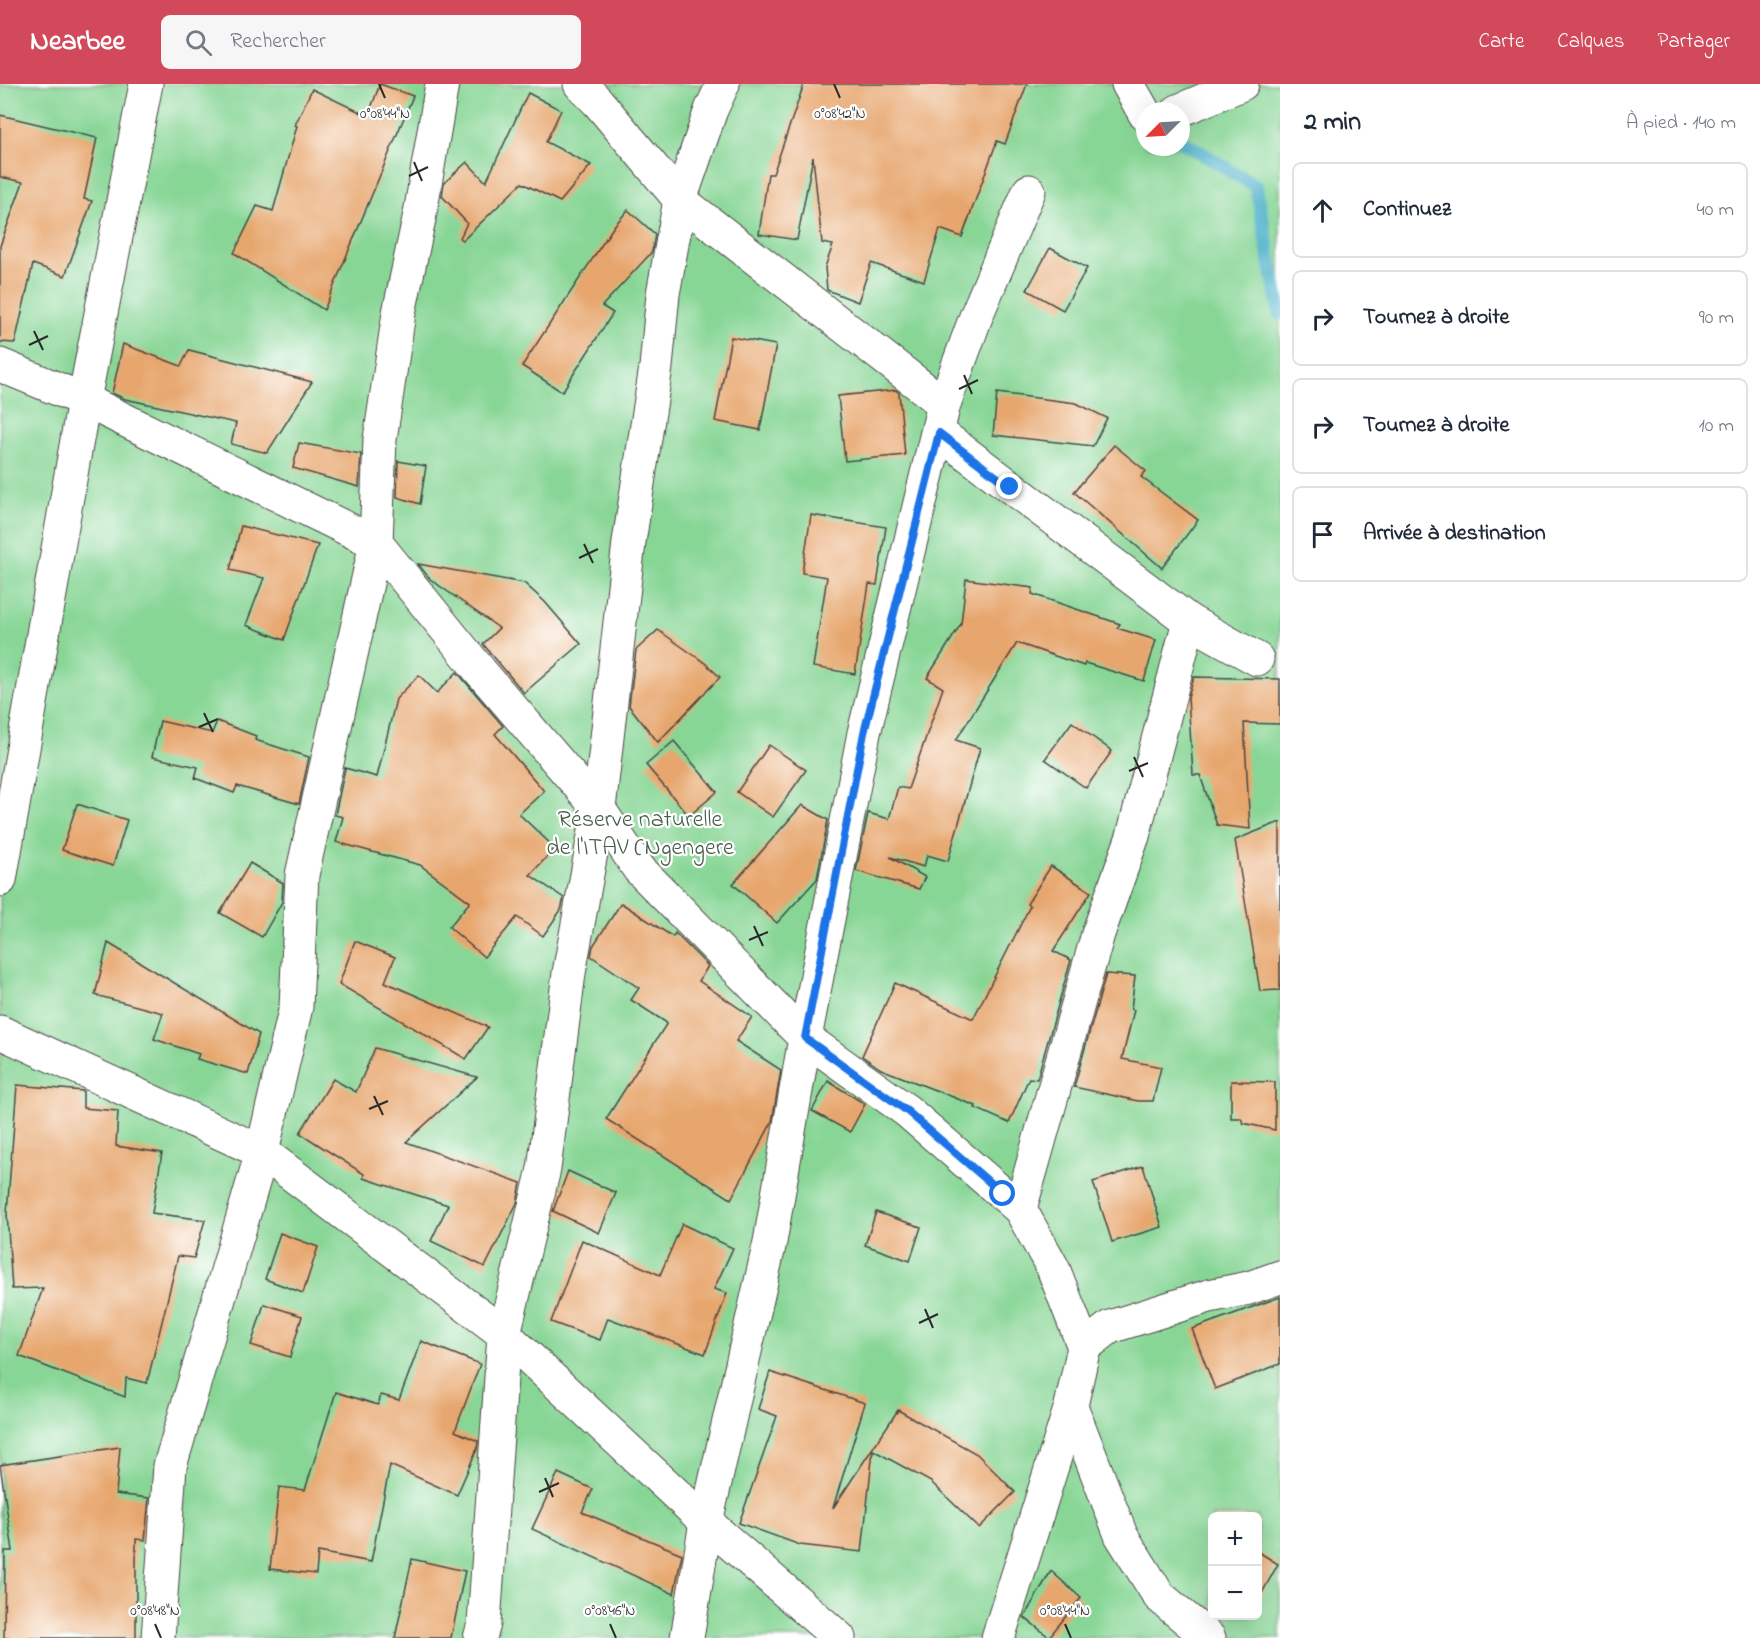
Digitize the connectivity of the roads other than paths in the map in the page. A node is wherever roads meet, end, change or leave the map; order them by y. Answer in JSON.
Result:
{"nodes":[{"id":1,"x":146,"y":84,"type":"edge"},
{"id":2,"x":442,"y":84,"type":"edge"},
{"id":3,"x":580,"y":84,"type":"edge"},
{"id":4,"x":723,"y":84,"type":"edge"},
{"id":5,"x":1128,"y":84,"type":"edge"},
{"id":6,"x":1242,"y":84,"type":"edge"},
{"id":7,"x":1138,"y":102,"type":"edge"},
{"id":8,"x":1190,"y":106,"type":"edge"},
{"id":9,"x":1029,"y":191,"type":"dead end"},
{"id":10,"x":680,"y":200,"type":"junction"},
{"id":11,"x":0,"y":365,"type":"edge"},
{"id":12,"x":84,"y":400,"type":"junction"},
{"id":13,"x":941,"y":419,"type":"junction"},
{"id":14,"x":376,"y":543,"type":"junction"},
{"id":15,"x":1189,"y":621,"type":"junction"},
{"id":16,"x":1257,"y":659,"type":"dead end"},
{"id":17,"x":599,"y":809,"type":"junction"},
{"id":18,"x":0,"y":880,"type":"edge"},
{"id":19,"x":0,"y":1032,"type":"edge"},
{"id":20,"x":805,"y":1038,"type":"junction"},
{"id":21,"x":262,"y":1152,"type":"junction"},
{"id":22,"x":1020,"y":1209,"type":"junction"},
{"id":23,"x":1280,"y":1277,"type":"edge"},
{"id":24,"x":504,"y":1334,"type":"junction"},
{"id":25,"x":1084,"y":1347,"type":"junction"},
{"id":26,"x":1071,"y":1406,"type":"junction"},
{"id":27,"x":706,"y":1522,"type":"junction"},
{"id":28,"x":158,"y":1638,"type":"edge"},
{"id":29,"x":480,"y":1638,"type":"edge"},
{"id":30,"x":687,"y":1638,"type":"edge"},
{"id":31,"x":839,"y":1638,"type":"edge"},
{"id":32,"x":998,"y":1638,"type":"edge"},
{"id":33,"x":1209,"y":1638,"type":"edge"}],
"edges":[{"from":1,"to":12,"type":"street"},
{"from":2,"to":14,"type":"street"},
{"from":3,"to":10,"type":"street"},
{"from":4,"to":10,"type":"street"},
{"from":5,"to":7,"type":"street"},
{"from":6,"to":8,"type":"street"},
{"from":9,"to":13,"type":"street"},
{"from":10,"to":13,"type":"street"},
{"from":10,"to":17,"type":"street"},
{"from":11,"to":12,"type":"street"},
{"from":12,"to":14,"type":"street"},
{"from":12,"to":18,"type":"street"},
{"from":13,"to":15,"type":"street"},
{"from":13,"to":20,"type":"street"},
{"from":14,"to":17,"type":"street"},
{"from":14,"to":21,"type":"street"},
{"from":15,"to":16,"type":"street"},
{"from":15,"to":22,"type":"street"},
{"from":17,"to":20,"type":"street"},
{"from":17,"to":24,"type":"street"},
{"from":19,"to":21,"type":"street"},
{"from":20,"to":22,"type":"street"},
{"from":20,"to":27,"type":"street"},
{"from":21,"to":24,"type":"street"},
{"from":21,"to":28,"type":"street"},
{"from":22,"to":25,"type":"street"},
{"from":23,"to":25,"type":"street"},
{"from":24,"to":27,"type":"street"},
{"from":24,"to":29,"type":"street"},
{"from":25,"to":26,"type":"street"},
{"from":26,"to":32,"type":"street"},
{"from":26,"to":33,"type":"street"},
{"from":27,"to":30,"type":"street"},
{"from":27,"to":31,"type":"street"}]}
